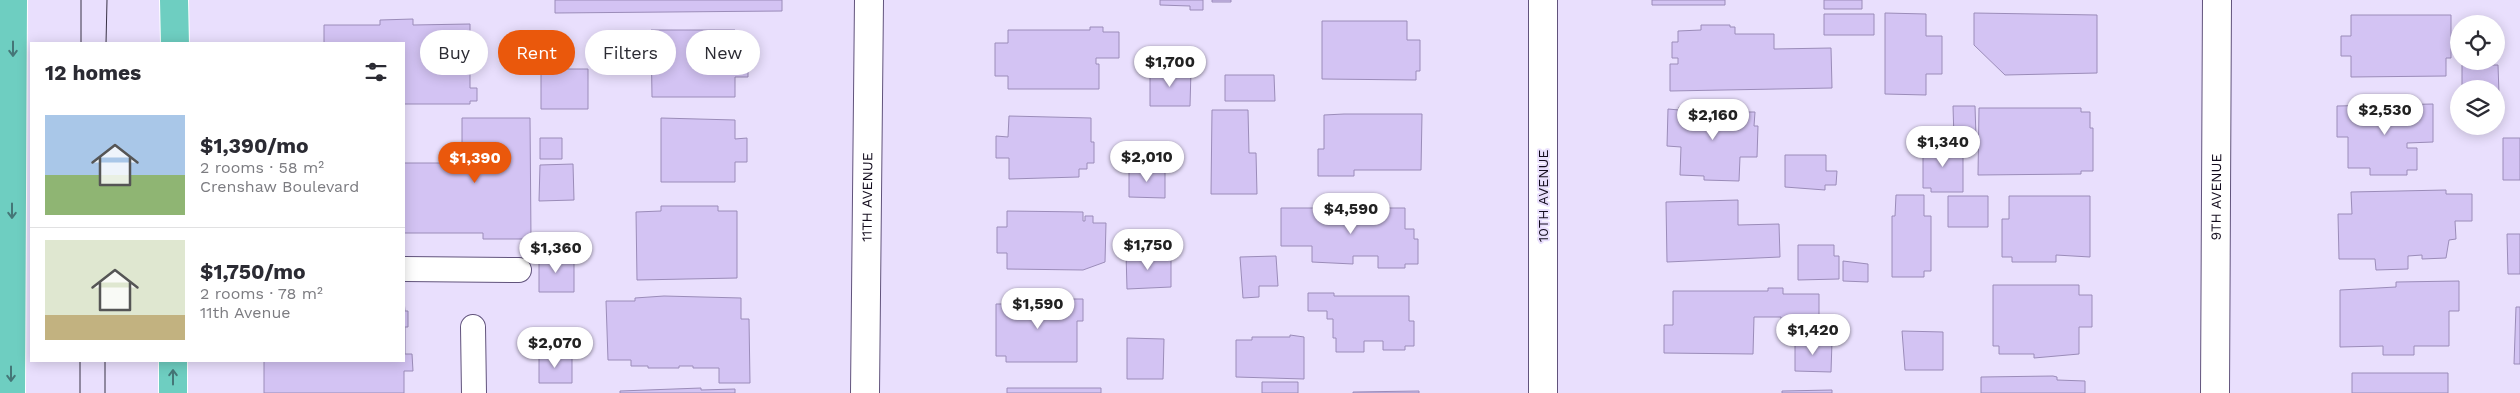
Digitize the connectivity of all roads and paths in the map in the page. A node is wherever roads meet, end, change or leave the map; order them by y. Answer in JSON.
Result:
{"nodes":[{"id":1,"x":13,"y":0,"type":"edge"},
{"id":2,"x":174,"y":0,"type":"edge"},
{"id":3,"x":868,"y":0,"type":"edge"},
{"id":4,"x":1543,"y":0,"type":"edge"},
{"id":5,"x":2217,"y":0,"type":"edge"},
{"id":6,"x":175,"y":42,"type":"edge"},
{"id":7,"x":405,"y":270,"type":"edge"},
{"id":8,"x":520,"y":270,"type":"dead end"},
{"id":9,"x":473,"y":327,"type":"dead end"},
{"id":10,"x":173,"y":362,"type":"edge"},
{"id":11,"x":11,"y":393,"type":"edge"},
{"id":12,"x":173,"y":393,"type":"edge"},
{"id":13,"x":474,"y":393,"type":"edge"},
{"id":14,"x":865,"y":393,"type":"edge"},
{"id":15,"x":1543,"y":393,"type":"edge"},
{"id":16,"x":2215,"y":393,"type":"edge"}],
"edges":[{"from":1,"to":11,"type":"main road","one_way":true},
{"from":2,"to":6,"type":"main road"},
{"from":3,"to":14,"type":"street","name":"11TH AVENUE"},
{"from":4,"to":15,"type":"street","name":"10TH AVENUE"},
{"from":5,"to":16,"type":"street","name":"9TH AVENUE"},
{"from":7,"to":8,"type":"lane"},
{"from":9,"to":13,"type":"lane"},
{"from":12,"to":10,"type":"main road","one_way":true}]}
